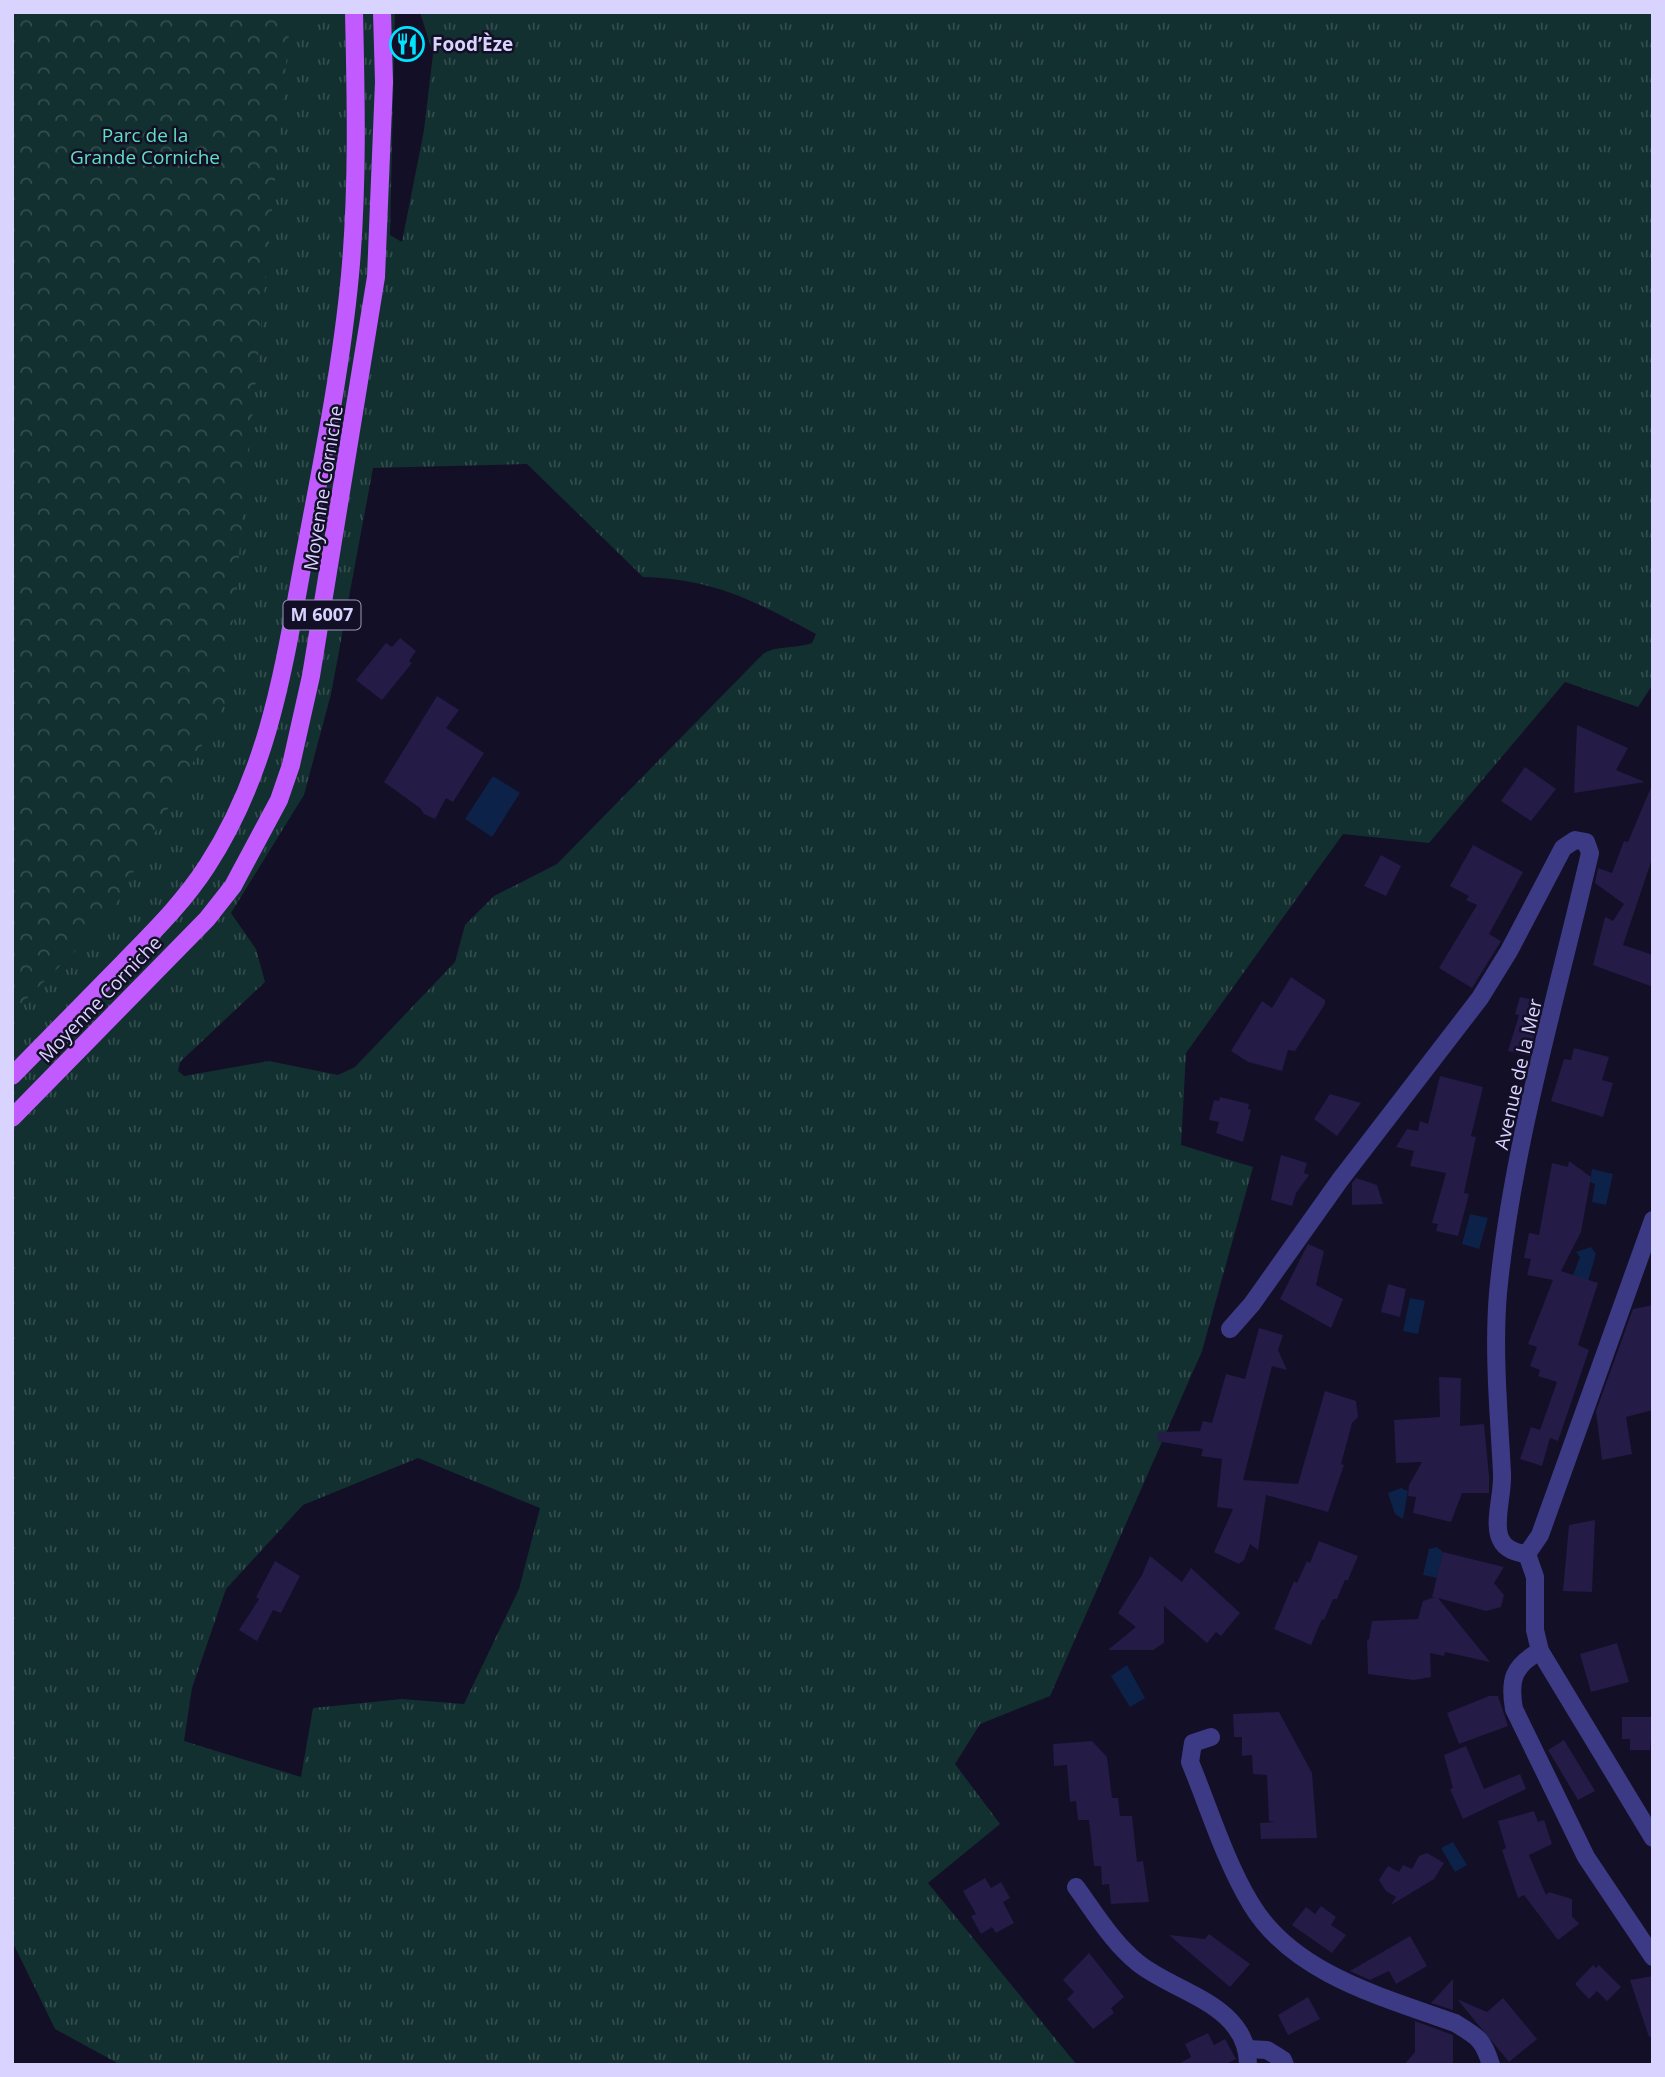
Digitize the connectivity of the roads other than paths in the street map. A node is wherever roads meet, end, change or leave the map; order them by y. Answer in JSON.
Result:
{"nodes":[{"id":1,"x":354,"y":12,"type":"edge"},
{"id":2,"x":382,"y":12,"type":"edge"},
{"id":3,"x":12,"y":1076,"type":"edge"},
{"id":4,"x":12,"y":1118,"type":"edge"},
{"id":5,"x":1653,"y":1220,"type":"edge"},
{"id":6,"x":1230,"y":1329,"type":"dead end"},
{"id":7,"x":1527,"y":1554,"type":"junction"},
{"id":8,"x":1538,"y":1646,"type":"junction"},
{"id":9,"x":1211,"y":1737,"type":"dead end"},
{"id":10,"x":1653,"y":1838,"type":"edge"},
{"id":11,"x":1076,"y":1887,"type":"dead end"},
{"id":12,"x":1653,"y":1957,"type":"edge"},
{"id":13,"x":1248,"y":2057,"type":"edge"},
{"id":14,"x":1285,"y":2065,"type":"edge"},
{"id":15,"x":1491,"y":2065,"type":"edge"}],
"edges":[{"from":1,"to":3,"type":"main road","name":"Moyenne Corniche","number":"M 6007"},
{"from":2,"to":4,"type":"main road","name":"Moyenne Corniche","number":"M 6007"},
{"from":5,"to":7,"type":"street"},
{"from":6,"to":7,"type":"street","name":"Avenue de la Mer"},
{"from":7,"to":8,"type":"street"},
{"from":8,"to":10,"type":"street"},
{"from":8,"to":12,"type":"street"},
{"from":9,"to":15,"type":"street"},
{"from":11,"to":13,"type":"street"},
{"from":13,"to":14,"type":"street"}]}
